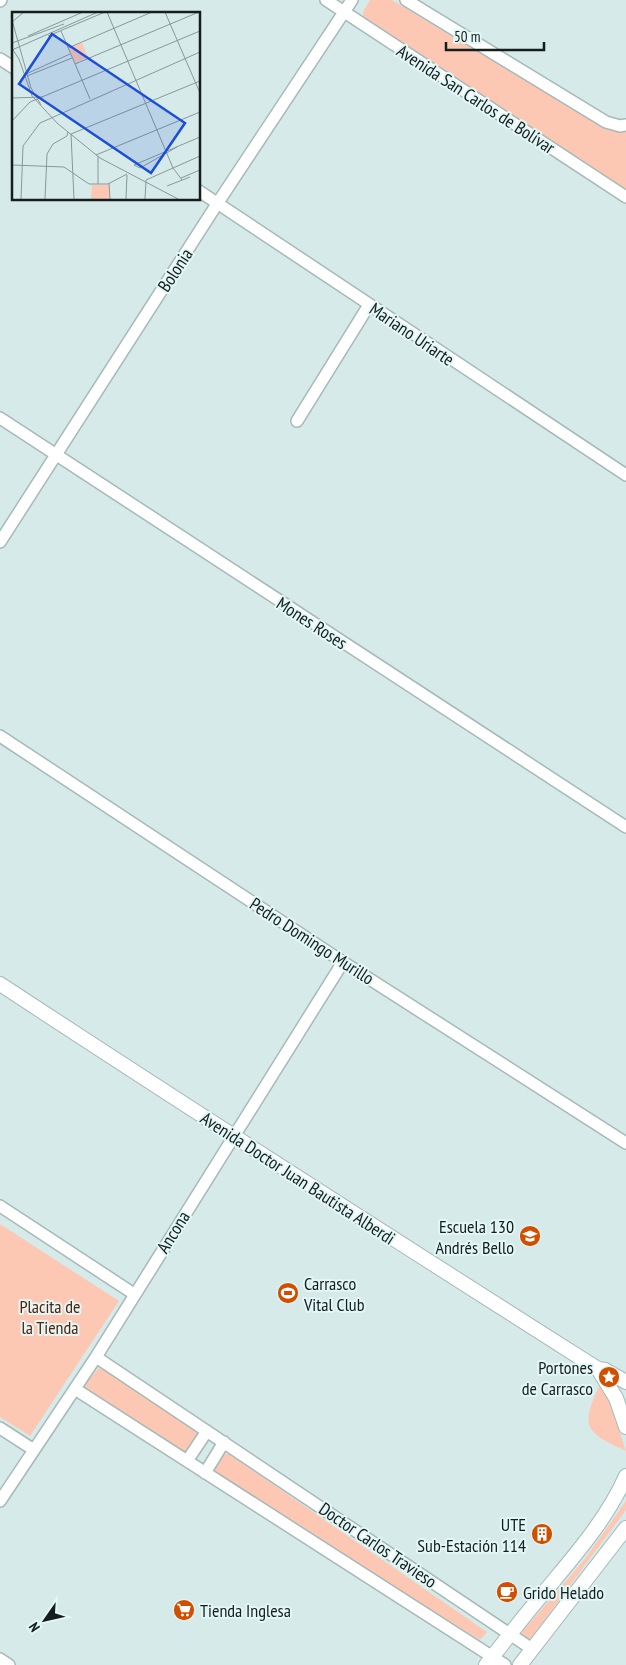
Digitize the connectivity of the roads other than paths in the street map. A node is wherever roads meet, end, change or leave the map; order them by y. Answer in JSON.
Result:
{"nodes":[{"id":1,"x":326,"y":0,"type":"edge"},
{"id":2,"x":352,"y":0,"type":"edge"},
{"id":3,"x":406,"y":0,"type":"edge"},
{"id":4,"x":344,"y":12,"type":"junction"},
{"id":5,"x":0,"y":59,"type":"edge"},
{"id":6,"x":12,"y":67,"type":"edge"},
{"id":7,"x":626,"y":125,"type":"edge"},
{"id":8,"x":200,"y":192,"type":"edge"},
{"id":9,"x":626,"y":197,"type":"edge"},
{"id":10,"x":218,"y":204,"type":"junction"},
{"id":11,"x":369,"y":305,"type":"junction"},
{"id":12,"x":0,"y":418,"type":"edge"},
{"id":13,"x":297,"y":421,"type":"dead end"},
{"id":14,"x":57,"y":456,"type":"junction"},
{"id":15,"x":626,"y":475,"type":"edge"},
{"id":16,"x":0,"y":542,"type":"edge"},
{"id":17,"x":0,"y":736,"type":"edge"},
{"id":18,"x":626,"y":827,"type":"edge"},
{"id":19,"x":343,"y":962,"type":"junction"},
{"id":20,"x":0,"y":984,"type":"edge"},
{"id":21,"x":233,"y":1136,"type":"junction"},
{"id":22,"x":626,"y":1143,"type":"edge"},
{"id":23,"x":0,"y":1206,"type":"edge"},
{"id":24,"x":134,"y":1294,"type":"junction"},
{"id":25,"x":96,"y":1357,"type":"junction"},
{"id":26,"x":598,"y":1369,"type":"junction"},
{"id":27,"x":626,"y":1382,"type":"edge"},
{"id":28,"x":75,"y":1389,"type":"junction"},
{"id":29,"x":626,"y":1427,"type":"edge"},
{"id":30,"x":0,"y":1428,"type":"edge"},
{"id":31,"x":207,"y":1431,"type":"junction"},
{"id":32,"x":224,"y":1442,"type":"junction"},
{"id":33,"x":34,"y":1450,"type":"junction"},
{"id":34,"x":187,"y":1461,"type":"junction"},
{"id":35,"x":205,"y":1473,"type":"junction"},
{"id":36,"x":626,"y":1476,"type":"edge"},
{"id":37,"x":0,"y":1501,"type":"edge"},
{"id":38,"x":626,"y":1528,"type":"edge"},
{"id":39,"x":510,"y":1634,"type":"junction"},
{"id":40,"x":532,"y":1648,"type":"junction"},
{"id":41,"x":0,"y":1659,"type":"edge"},
{"id":42,"x":490,"y":1661,"type":"edge"},
{"id":43,"x":9,"y":1665,"type":"edge"},
{"id":44,"x":505,"y":1665,"type":"edge"},
{"id":45,"x":520,"y":1665,"type":"edge"}],
"edges":[{"from":1,"to":4,"type":"street","name":"Avenida San Carlos de Bolívar"},
{"from":2,"to":4,"type":"street","name":"Bolonia"},
{"from":3,"to":7,"type":"street"},
{"from":4,"to":9,"type":"street","name":"Avenida San Carlos de Bolívar"},
{"from":4,"to":10,"type":"street","name":"Bolonia"},
{"from":5,"to":6,"type":"street"},
{"from":8,"to":10,"type":"street","name":"Mariano Uriarte"},
{"from":10,"to":11,"type":"street","name":"Mariano Uriarte"},
{"from":10,"to":14,"type":"street","name":"Bolonia"},
{"from":11,"to":13,"type":"street"},
{"from":11,"to":15,"type":"street","name":"Mariano Uriarte"},
{"from":12,"to":14,"type":"street","name":"Mones Roses"},
{"from":14,"to":16,"type":"street","name":"Bolonia"},
{"from":14,"to":18,"type":"street","name":"Mones Roses"},
{"from":17,"to":19,"type":"street","name":"Pedro Domingo Murillo"},
{"from":19,"to":21,"type":"street","name":"Ancona"},
{"from":19,"to":22,"type":"street","name":"Pedro Domingo Murillo"},
{"from":20,"to":21,"type":"street","name":"Avenida Doctor Juan Bautista Alberdi"},
{"from":21,"to":24,"type":"street","name":"Ancona"},
{"from":21,"to":26,"type":"street","name":"Avenida Doctor Juan Bautista Alberdi"},
{"from":23,"to":24,"type":"street"},
{"from":24,"to":25,"type":"street","name":"Ancona"},
{"from":25,"to":28,"type":"street","name":"Ancona"},
{"from":25,"to":31,"type":"street","name":"Doctor Carlos Travieso"},
{"from":26,"to":27,"type":"street","name":"Avenida Doctor Juan Bautista Alberdi"},
{"from":26,"to":29,"type":"street","name":"Avenida Doctor Juan Bautista Alberdi"},
{"from":28,"to":33,"type":"street","name":"Ancona"},
{"from":28,"to":34,"type":"street","name":"Doctor Carlos Travieso"},
{"from":30,"to":33,"type":"street"},
{"from":31,"to":32,"type":"street","name":"Doctor Carlos Travieso"},
{"from":31,"to":34,"type":"street"},
{"from":32,"to":35,"type":"street"},
{"from":32,"to":39,"type":"street","name":"Doctor Carlos Travieso"},
{"from":33,"to":37,"type":"street","name":"Ancona"},
{"from":34,"to":35,"type":"street","name":"Doctor Carlos Travieso"},
{"from":35,"to":42,"type":"street","name":"Doctor Carlos Travieso"},
{"from":36,"to":39,"type":"street"},
{"from":38,"to":40,"type":"street"},
{"from":39,"to":40,"type":"street","name":"Doctor Carlos Travieso"},
{"from":39,"to":42,"type":"street"},
{"from":40,"to":45,"type":"street"},
{"from":41,"to":43,"type":"street"},
{"from":42,"to":44,"type":"street","name":"Doctor Carlos Travieso"}]}
